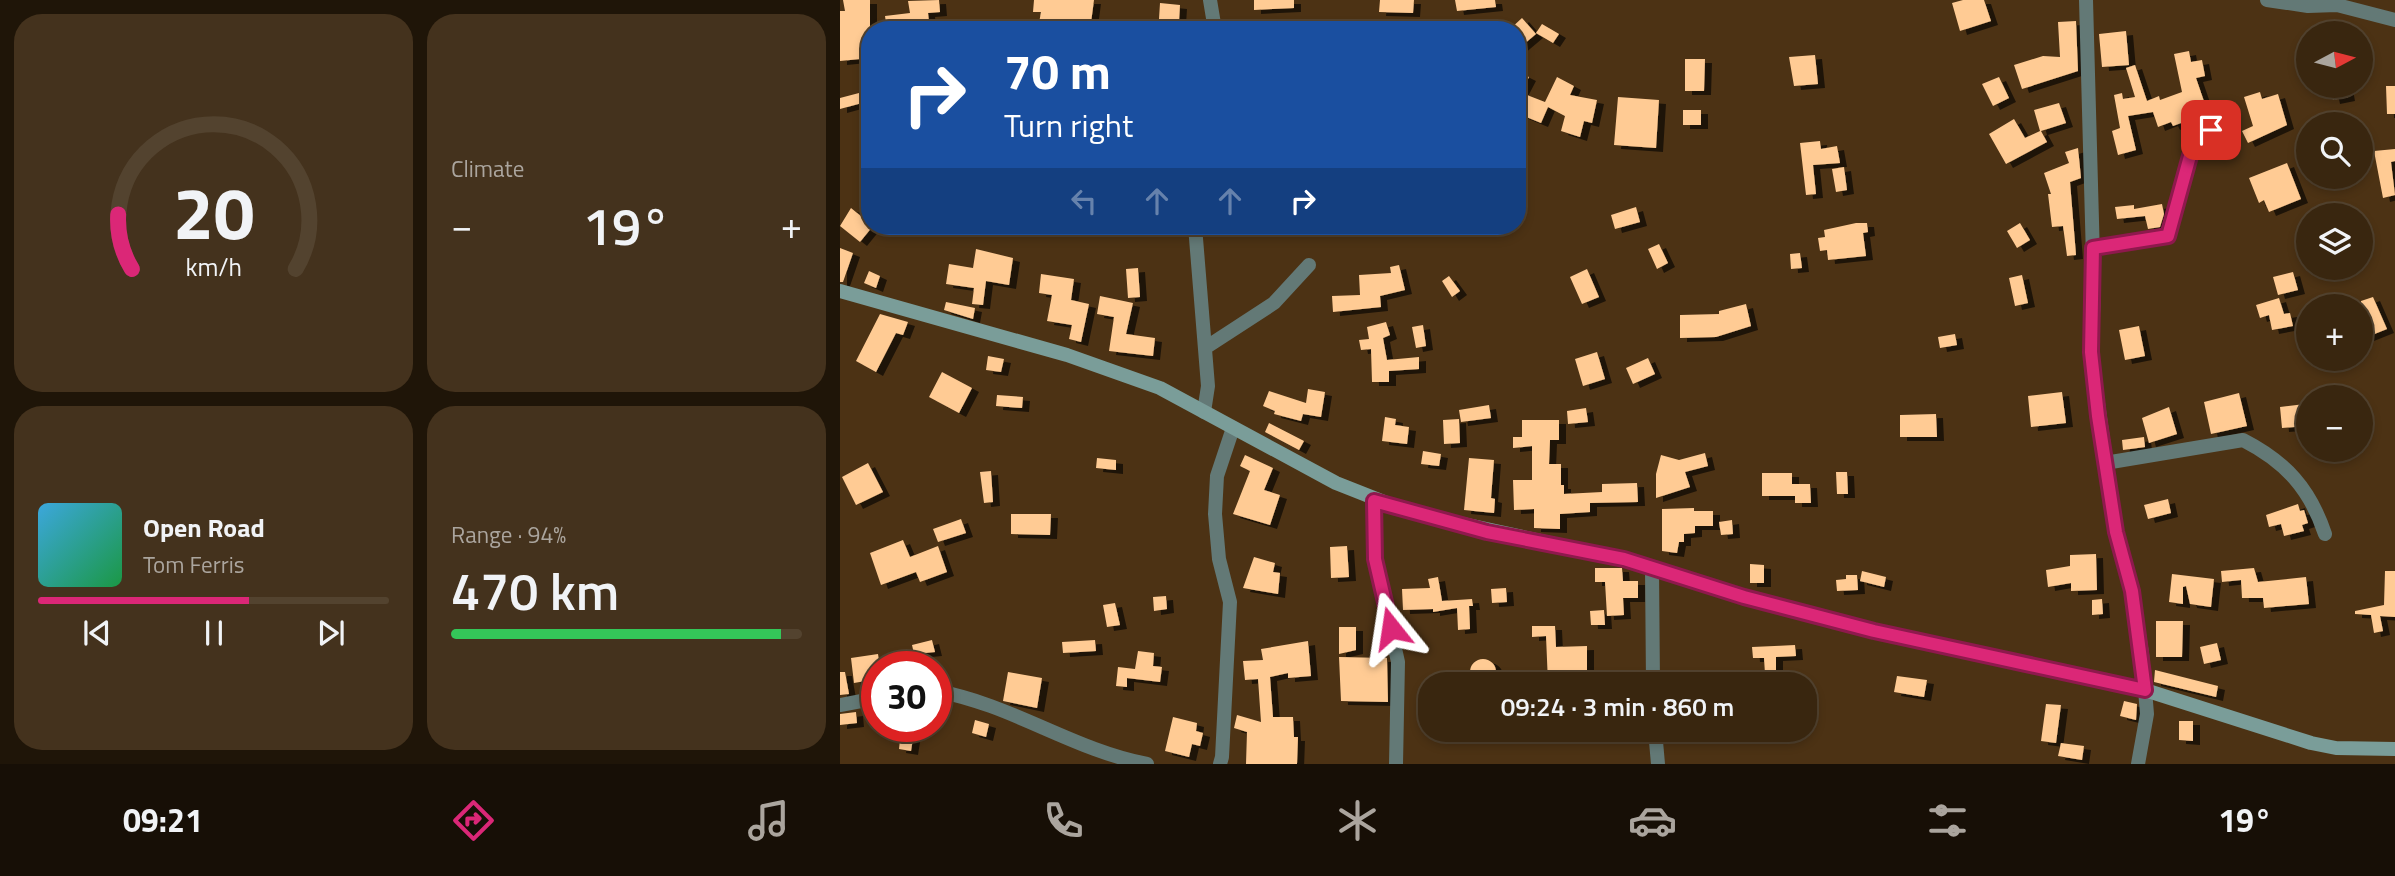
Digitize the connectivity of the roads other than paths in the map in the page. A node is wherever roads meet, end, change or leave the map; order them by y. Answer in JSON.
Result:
{"nodes":[{"id":1,"x":1210,"y":0,"type":"edge"},
{"id":2,"x":2086,"y":0,"type":"edge"},
{"id":3,"x":2267,"y":0,"type":"edge"},
{"id":4,"x":2395,"y":20,"type":"edge"},
{"id":5,"x":1214,"y":21,"type":"edge"},
{"id":6,"x":2211,"y":130,"type":"dead end"},
{"id":7,"x":1196,"y":235,"type":"edge"},
{"id":8,"x":2093,"y":248,"type":"junction"},
{"id":9,"x":1309,"y":265,"type":"dead end"},
{"id":10,"x":840,"y":290,"type":"edge"},
{"id":11,"x":1205,"y":348,"type":"junction"},
{"id":12,"x":1204,"y":412,"type":"junction"},
{"id":13,"x":1233,"y":428,"type":"junction"},
{"id":14,"x":2105,"y":463,"type":"junction"},
{"id":15,"x":1374,"y":501,"type":"junction"},
{"id":16,"x":2325,"y":534,"type":"dead end"},
{"id":17,"x":1653,"y":568,"type":"junction"},
{"id":18,"x":1653,"y":672,"type":"edge"},
{"id":19,"x":2145,"y":690,"type":"junction"},
{"id":20,"x":952,"y":694,"type":"edge"},
{"id":21,"x":861,"y":701,"type":"edge"},
{"id":22,"x":840,"y":705,"type":"edge"},
{"id":23,"x":1656,"y":742,"type":"edge"},
{"id":24,"x":2395,"y":749,"type":"edge"},
{"id":25,"x":1147,"y":764,"type":"edge"},
{"id":26,"x":1220,"y":764,"type":"edge"},
{"id":27,"x":1396,"y":764,"type":"edge"},
{"id":28,"x":1658,"y":764,"type":"edge"},
{"id":29,"x":2138,"y":764,"type":"edge"}],
"edges":[{"from":1,"to":5,"type":"street"},
{"from":2,"to":8,"type":"street"},
{"from":3,"to":4,"type":"street"},
{"from":6,"to":8,"type":"street"},
{"from":7,"to":11,"type":"street"},
{"from":8,"to":14,"type":"street"},
{"from":9,"to":11,"type":"street"},
{"from":10,"to":12,"type":"main road"},
{"from":11,"to":12,"type":"street"},
{"from":12,"to":13,"type":"main road"},
{"from":13,"to":15,"type":"main road"},
{"from":13,"to":26,"type":"street"},
{"from":14,"to":16,"type":"street"},
{"from":14,"to":19,"type":"street"},
{"from":15,"to":17,"type":"main road"},
{"from":15,"to":27,"type":"street"},
{"from":17,"to":18,"type":"street"},
{"from":17,"to":19,"type":"main road"},
{"from":19,"to":24,"type":"main road"},
{"from":19,"to":29,"type":"street"},
{"from":20,"to":25,"type":"street"},
{"from":21,"to":22,"type":"street"},
{"from":23,"to":28,"type":"street"}]}
